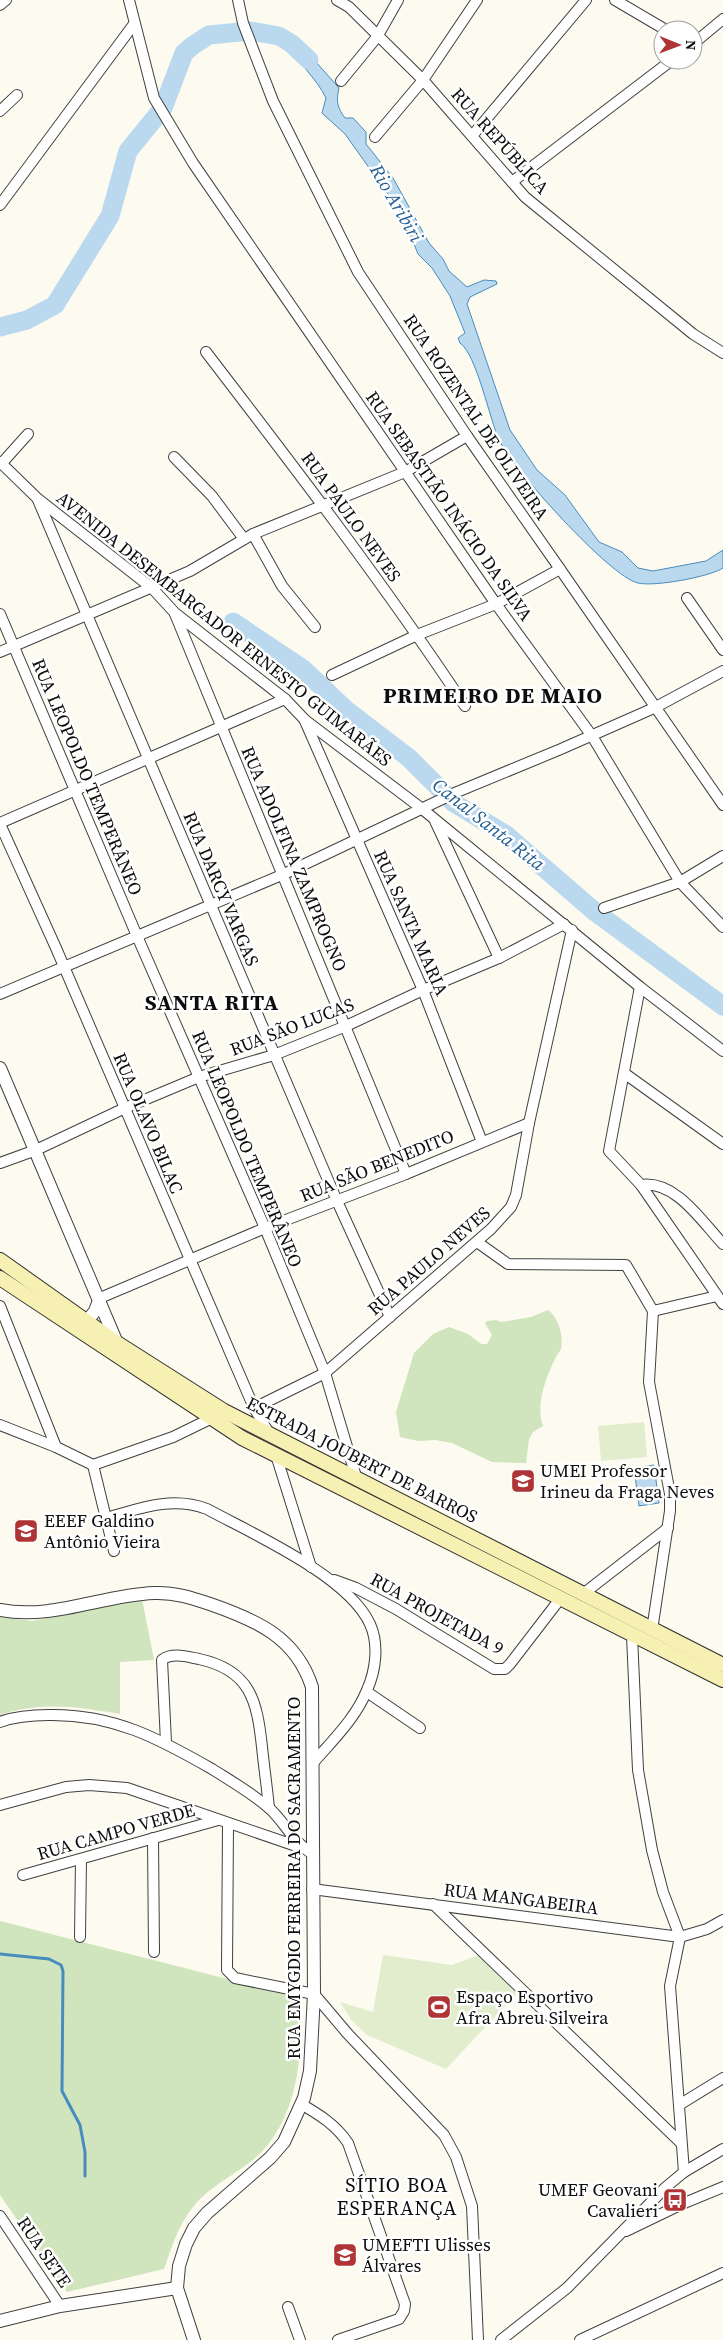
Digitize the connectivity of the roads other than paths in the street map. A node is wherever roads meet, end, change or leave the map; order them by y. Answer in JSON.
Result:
{"nodes":[{"id":1,"x":6,"y":0,"type":"edge"},
{"id":2,"x":129,"y":0,"type":"edge"},
{"id":3,"x":238,"y":0,"type":"edge"},
{"id":4,"x":337,"y":0,"type":"edge"},
{"id":5,"x":398,"y":0,"type":"edge"},
{"id":6,"x":477,"y":0,"type":"edge"},
{"id":7,"x":586,"y":0,"type":"edge"},
{"id":8,"x":615,"y":0,"type":"edge"},
{"id":9,"x":0,"y":5,"type":"edge"},
{"id":10,"x":723,"y":19,"type":"edge"},
{"id":11,"x":653,"y":22,"type":"edge"},
{"id":12,"x":134,"y":24,"type":"junction"},
{"id":13,"x":703,"y":36,"type":"edge"},
{"id":14,"x":377,"y":37,"type":"junction"},
{"id":15,"x":659,"y":70,"type":"edge"},
{"id":16,"x":423,"y":80,"type":"junction"},
{"id":17,"x":341,"y":81,"type":"dead end"},
{"id":18,"x":17,"y":95,"type":"dead end"},
{"id":19,"x":0,"y":111,"type":"edge"},
{"id":20,"x":472,"y":136,"type":"junction"},
{"id":21,"x":374,"y":137,"type":"dead end"},
{"id":22,"x":512,"y":182,"type":"junction"},
{"id":23,"x":2,"y":199,"type":"edge"},
{"id":24,"x":206,"y":352,"type":"dead end"},
{"id":25,"x":723,"y":353,"type":"edge"},
{"id":26,"x":28,"y":434,"type":"dead end"},
{"id":27,"x":466,"y":436,"type":"junction"},
{"id":28,"x":174,"y":457,"type":"dead end"},
{"id":29,"x":1,"y":462,"type":"edge"},
{"id":30,"x":405,"y":472,"type":"junction"},
{"id":31,"x":38,"y":499,"type":"junction"},
{"id":32,"x":324,"y":505,"type":"junction"},
{"id":33,"x":248,"y":536,"type":"junction"},
{"id":34,"x":560,"y":569,"type":"junction"},
{"id":35,"x":152,"y":588,"type":"junction"},
{"id":36,"x":687,"y":598,"type":"dead end"},
{"id":37,"x":496,"y":604,"type":"junction"},
{"id":38,"x":175,"y":613,"type":"junction"},
{"id":39,"x":0,"y":614,"type":"edge"},
{"id":40,"x":86,"y":615,"type":"junction"},
{"id":41,"x":314,"y":627,"type":"dead end"},
{"id":42,"x":417,"y":635,"type":"junction"},
{"id":43,"x":14,"y":646,"type":"junction"},
{"id":44,"x":723,"y":650,"type":"edge"},
{"id":45,"x":0,"y":652,"type":"edge"},
{"id":46,"x":723,"y":671,"type":"edge"},
{"id":47,"x":332,"y":675,"type":"dead end"},
{"id":48,"x":285,"y":699,"type":"junction"},
{"id":49,"x":465,"y":706,"type":"dead end"},
{"id":50,"x":654,"y":708,"type":"junction"},
{"id":51,"x":305,"y":720,"type":"junction"},
{"id":52,"x":220,"y":727,"type":"junction"},
{"id":53,"x":592,"y":736,"type":"junction"},
{"id":54,"x":147,"y":757,"type":"junction"},
{"id":55,"x":76,"y":790,"type":"junction"},
{"id":56,"x":723,"y":805,"type":"edge"},
{"id":57,"x":421,"y":808,"type":"junction"},
{"id":58,"x":434,"y":818,"type":"junction"},
{"id":59,"x":0,"y":823,"type":"edge"},
{"id":60,"x":357,"y":840,"type":"junction"},
{"id":61,"x":723,"y":856,"type":"edge"},
{"id":62,"x":284,"y":874,"type":"junction"},
{"id":63,"x":680,"y":882,"type":"junction"},
{"id":64,"x":209,"y":904,"type":"junction"},
{"id":65,"x":604,"y":908,"type":"dead end"},
{"id":66,"x":568,"y":927,"type":"junction"},
{"id":67,"x":723,"y":927,"type":"edge"},
{"id":68,"x":137,"y":936,"type":"junction"},
{"id":69,"x":499,"y":958,"type":"junction"},
{"id":70,"x":64,"y":967,"type":"junction"},
{"id":71,"x":640,"y":987,"type":"junction"},
{"id":72,"x":423,"y":990,"type":"junction"},
{"id":73,"x":0,"y":994,"type":"edge"},
{"id":74,"x":346,"y":1026,"type":"junction"},
{"id":75,"x":723,"y":1051,"type":"edge"},
{"id":76,"x":274,"y":1055,"type":"junction"},
{"id":77,"x":0,"y":1068,"type":"edge"},
{"id":78,"x":624,"y":1073,"type":"junction"},
{"id":79,"x":199,"y":1077,"type":"junction"},
{"id":80,"x":125,"y":1108,"type":"junction"},
{"id":81,"x":529,"y":1123,"type":"junction"},
{"id":82,"x":482,"y":1142,"type":"junction"},
{"id":83,"x":723,"y":1144,"type":"edge"},
{"id":84,"x":36,"y":1150,"type":"junction"},
{"id":85,"x":0,"y":1163,"type":"edge"},
{"id":86,"x":406,"y":1174,"type":"junction"},
{"id":87,"x":641,"y":1186,"type":"junction"},
{"id":88,"x":337,"y":1202,"type":"junction"},
{"id":89,"x":265,"y":1228,"type":"junction"},
{"id":90,"x":477,"y":1242,"type":"junction"},
{"id":91,"x":723,"y":1244,"type":"edge"},
{"id":92,"x":190,"y":1259,"type":"junction"},
{"id":93,"x":0,"y":1260,"type":"edge"},
{"id":94,"x":0,"y":1278,"type":"edge"},
{"id":95,"x":100,"y":1298,"type":"junction"},
{"id":96,"x":720,"y":1300,"type":"edge"},
{"id":97,"x":0,"y":1306,"type":"edge"},
{"id":98,"x":653,"y":1311,"type":"junction"},
{"id":99,"x":390,"y":1317,"type":"junction"},
{"id":100,"x":83,"y":1327,"type":"junction"},
{"id":101,"x":117,"y":1343,"type":"junction"},
{"id":102,"x":325,"y":1373,"type":"junction"},
{"id":103,"x":254,"y":1408,"type":"junction"},
{"id":104,"x":210,"y":1419,"type":"junction"},
{"id":105,"x":0,"y":1425,"type":"edge"},
{"id":106,"x":269,"y":1433,"type":"junction"},
{"id":107,"x":56,"y":1447,"type":"junction"},
{"id":108,"x":276,"y":1455,"type":"junction"},
{"id":109,"x":93,"y":1465,"type":"junction"},
{"id":110,"x":357,"y":1480,"type":"junction"},
{"id":111,"x":106,"y":1518,"type":"junction"},
{"id":112,"x":668,"y":1528,"type":"junction"},
{"id":113,"x":114,"y":1551,"type":"dead end"},
{"id":114,"x":311,"y":1567,"type":"junction"},
{"id":115,"x":326,"y":1578,"type":"junction"},
{"id":116,"x":583,"y":1594,"type":"junction"},
{"id":117,"x":560,"y":1599,"type":"junction"},
{"id":118,"x":0,"y":1610,"type":"edge"},
{"id":119,"x":652,"y":1630,"type":"junction"},
{"id":120,"x":632,"y":1636,"type":"junction"},
{"id":121,"x":723,"y":1665,"type":"edge"},
{"id":122,"x":723,"y":1680,"type":"edge"},
{"id":123,"x":367,"y":1692,"type":"junction"},
{"id":124,"x":0,"y":1722,"type":"edge"},
{"id":125,"x":420,"y":1728,"type":"dead end"},
{"id":126,"x":166,"y":1742,"type":"junction"},
{"id":127,"x":314,"y":1763,"type":"junction"},
{"id":128,"x":0,"y":1805,"type":"edge"},
{"id":129,"x":269,"y":1808,"type":"junction"},
{"id":130,"x":223,"y":1822,"type":"junction"},
{"id":131,"x":152,"y":1838,"type":"junction"},
{"id":132,"x":308,"y":1851,"type":"junction"},
{"id":133,"x":81,"y":1859,"type":"junction"},
{"id":134,"x":23,"y":1876,"type":"dead end"},
{"id":135,"x":312,"y":1889,"type":"junction"},
{"id":136,"x":433,"y":1904,"type":"junction"},
{"id":137,"x":723,"y":1920,"type":"edge"},
{"id":138,"x":80,"y":1937,"type":"dead end"},
{"id":139,"x":680,"y":1937,"type":"junction"},
{"id":140,"x":154,"y":1952,"type":"dead end"},
{"id":141,"x":314,"y":1994,"type":"junction"},
{"id":142,"x":723,"y":2078,"type":"edge"},
{"id":143,"x":301,"y":2104,"type":"junction"},
{"id":144,"x":679,"y":2105,"type":"junction"},
{"id":145,"x":681,"y":2143,"type":"junction"},
{"id":146,"x":723,"y":2149,"type":"edge"},
{"id":147,"x":684,"y":2172,"type":"junction"},
{"id":148,"x":723,"y":2187,"type":"edge"},
{"id":149,"x":3,"y":2220,"type":"edge"},
{"id":150,"x":0,"y":2234,"type":"edge"},
{"id":151,"x":617,"y":2235,"type":"junction"},
{"id":152,"x":723,"y":2273,"type":"edge"},
{"id":153,"x":177,"y":2288,"type":"junction"},
{"id":154,"x":60,"y":2306,"type":"junction"},
{"id":155,"x":288,"y":2307,"type":"dead end"},
{"id":156,"x":0,"y":2321,"type":"edge"},
{"id":157,"x":194,"y":2340,"type":"edge"},
{"id":158,"x":300,"y":2340,"type":"edge"},
{"id":159,"x":338,"y":2340,"type":"edge"},
{"id":160,"x":478,"y":2340,"type":"edge"},
{"id":161,"x":501,"y":2340,"type":"edge"},
{"id":162,"x":580,"y":2340,"type":"edge"}],
"edges":[{"from":1,"to":9,"type":"street"},
{"from":2,"to":12,"type":"street","name":"RUA SEBASTIÃO INÁCIO DA SILVA"},
{"from":3,"to":27,"type":"street","name":"RUA ROZENTAL DE OLIVEIRA"},
{"from":4,"to":14,"type":"street","name":"RUA REPÚBLICA"},
{"from":5,"to":14,"type":"street"},
{"from":6,"to":16,"type":"street"},
{"from":7,"to":20,"type":"street"},
{"from":8,"to":11,"type":"street"},
{"from":10,"to":13,"type":"street"},
{"from":12,"to":23,"type":"street"},
{"from":12,"to":30,"type":"street","name":"RUA SEBASTIÃO INÁCIO DA SILVA"},
{"from":14,"to":16,"type":"street","name":"RUA REPÚBLICA"},
{"from":14,"to":17,"type":"street"},
{"from":15,"to":22,"type":"street"},
{"from":16,"to":20,"type":"street","name":"RUA REPÚBLICA"},
{"from":16,"to":21,"type":"street"},
{"from":18,"to":19,"type":"street"},
{"from":20,"to":22,"type":"street","name":"RUA REPÚBLICA"},
{"from":22,"to":25,"type":"street","name":"RUA REPÚBLICA"},
{"from":24,"to":32,"type":"street","name":"RUA PAULO NEVES"},
{"from":26,"to":29,"type":"street"},
{"from":27,"to":30,"type":"street"},
{"from":27,"to":34,"type":"street","name":"RUA ROZENTAL DE OLIVEIRA"},
{"from":28,"to":33,"type":"street"},
{"from":29,"to":31,"type":"street","name":"AVENIDA DESEMBARGADOR ERNESTO GUIMARÃES"},
{"from":30,"to":32,"type":"street"},
{"from":30,"to":37,"type":"street","name":"RUA SEBASTIÃO INÁCIO DA SILVA"},
{"from":31,"to":35,"type":"street","name":"AVENIDA DESEMBARGADOR ERNESTO GUIMARÃES"},
{"from":31,"to":40,"type":"street","name":"RUA DARCY VARGAS"},
{"from":32,"to":33,"type":"street"},
{"from":32,"to":42,"type":"street","name":"RUA PAULO NEVES"},
{"from":33,"to":35,"type":"street"},
{"from":33,"to":41,"type":"street"},
{"from":34,"to":37,"type":"street"},
{"from":34,"to":50,"type":"street","name":"RUA ROZENTAL DE OLIVEIRA"},
{"from":35,"to":38,"type":"street","name":"AVENIDA DESEMBARGADOR ERNESTO GUIMARÃES"},
{"from":35,"to":40,"type":"street"},
{"from":36,"to":44,"type":"street"},
{"from":37,"to":42,"type":"street"},
{"from":37,"to":53,"type":"street","name":"RUA SEBASTIÃO INÁCIO DA SILVA"},
{"from":38,"to":48,"type":"street","name":"AVENIDA DESEMBARGADOR ERNESTO GUIMARÃES"},
{"from":38,"to":52,"type":"street","name":"RUA ADOLFINA ZAMPROGNO"},
{"from":39,"to":43,"type":"street","name":"RUA LEOPOLDO TEMPERÂNEO"},
{"from":40,"to":43,"type":"street"},
{"from":40,"to":54,"type":"street","name":"RUA DARCY VARGAS"},
{"from":42,"to":47,"type":"street"},
{"from":42,"to":49,"type":"street","name":"RUA PAULO NEVES"},
{"from":43,"to":45,"type":"street"},
{"from":43,"to":55,"type":"street","name":"RUA LEOPOLDO TEMPERÂNEO"},
{"from":46,"to":50,"type":"street"},
{"from":48,"to":51,"type":"street","name":"AVENIDA DESEMBARGADOR ERNESTO GUIMARÃES"},
{"from":48,"to":52,"type":"street"},
{"from":50,"to":53,"type":"street"},
{"from":50,"to":56,"type":"street","name":"RUA ROZENTAL DE OLIVEIRA"},
{"from":51,"to":57,"type":"street","name":"AVENIDA DESEMBARGADOR ERNESTO GUIMARÃES"},
{"from":51,"to":60,"type":"street","name":"RUA SANTA MARIA"},
{"from":52,"to":54,"type":"street"},
{"from":52,"to":62,"type":"street","name":"RUA ADOLFINA ZAMPROGNO"},
{"from":53,"to":57,"type":"street"},
{"from":53,"to":63,"type":"street","name":"RUA SEBASTIÃO INÁCIO DA SILVA"},
{"from":54,"to":55,"type":"street"},
{"from":54,"to":64,"type":"street","name":"RUA DARCY VARGAS"},
{"from":55,"to":59,"type":"street"},
{"from":55,"to":68,"type":"street","name":"RUA LEOPOLDO TEMPERÂNEO"},
{"from":57,"to":58,"type":"street","name":"AVENIDA DESEMBARGADOR ERNESTO GUIMARÃES"},
{"from":57,"to":60,"type":"street"},
{"from":58,"to":66,"type":"street","name":"AVENIDA DESEMBARGADOR ERNESTO GUIMARÃES"},
{"from":58,"to":69,"type":"street"},
{"from":59,"to":70,"type":"street","name":"RUA OLAVO BILAC"},
{"from":60,"to":62,"type":"street"},
{"from":60,"to":72,"type":"street","name":"RUA SANTA MARIA"},
{"from":61,"to":63,"type":"street"},
{"from":62,"to":64,"type":"street"},
{"from":62,"to":74,"type":"street","name":"RUA ADOLFINA ZAMPROGNO"},
{"from":63,"to":65,"type":"street"},
{"from":63,"to":67,"type":"street","name":"RUA SEBASTIÃO INÁCIO DA SILVA"},
{"from":64,"to":68,"type":"street"},
{"from":64,"to":76,"type":"street","name":"RUA DARCY VARGAS"},
{"from":66,"to":69,"type":"street","name":"RUA SÃO LUCAS"},
{"from":66,"to":71,"type":"street","name":"AVENIDA DESEMBARGADOR ERNESTO GUIMARÃES"},
{"from":66,"to":81,"type":"street","name":"RUA PAULO NEVES"},
{"from":68,"to":70,"type":"street"},
{"from":68,"to":79,"type":"street","name":"RUA LEOPOLDO TEMPERÂNEO"},
{"from":69,"to":72,"type":"street","name":"RUA SÃO LUCAS"},
{"from":70,"to":73,"type":"street"},
{"from":70,"to":80,"type":"street","name":"RUA OLAVO BILAC"},
{"from":71,"to":75,"type":"street","name":"AVENIDA DESEMBARGADOR ERNESTO GUIMARÃES"},
{"from":71,"to":78,"type":"street"},
{"from":72,"to":74,"type":"street","name":"RUA SÃO LUCAS"},
{"from":72,"to":82,"type":"street","name":"RUA SANTA MARIA"},
{"from":74,"to":76,"type":"street","name":"RUA SÃO LUCAS"},
{"from":74,"to":86,"type":"street","name":"RUA ADOLFINA ZAMPROGNO"},
{"from":76,"to":79,"type":"street","name":"RUA SÃO LUCAS"},
{"from":76,"to":88,"type":"street","name":"RUA DARCY VARGAS"},
{"from":77,"to":84,"type":"street"},
{"from":78,"to":83,"type":"street"},
{"from":78,"to":87,"type":"street"},
{"from":79,"to":80,"type":"street","name":"RUA SÃO LUCAS"},
{"from":79,"to":89,"type":"street","name":"RUA LEOPOLDO TEMPERÂNEO"},
{"from":80,"to":84,"type":"street","name":"RUA SÃO LUCAS"},
{"from":80,"to":92,"type":"street","name":"RUA OLAVO BILAC"},
{"from":81,"to":82,"type":"street","name":"RUA SÃO BENEDITO"},
{"from":81,"to":90,"type":"street","name":"RUA PAULO NEVES"},
{"from":82,"to":86,"type":"street","name":"RUA SÃO BENEDITO"},
{"from":84,"to":85,"type":"street","name":"RUA SÃO LUCAS"},
{"from":84,"to":95,"type":"street"},
{"from":86,"to":88,"type":"street","name":"RUA SÃO BENEDITO"},
{"from":87,"to":91,"type":"street"},
{"from":87,"to":96,"type":"street"},
{"from":88,"to":89,"type":"street","name":"RUA SÃO BENEDITO"},
{"from":88,"to":99,"type":"street","name":"RUA DARCY VARGAS"},
{"from":89,"to":92,"type":"street","name":"RUA SÃO BENEDITO"},
{"from":89,"to":102,"type":"street","name":"RUA LEOPOLDO TEMPERÂNEO"},
{"from":90,"to":98,"type":"street"},
{"from":90,"to":99,"type":"street","name":"RUA PAULO NEVES"},
{"from":92,"to":95,"type":"street","name":"RUA SÃO BENEDITO"},
{"from":92,"to":103,"type":"street","name":"RUA OLAVO BILAC"},
{"from":93,"to":100,"type":"main road","name":"ESTRADA JOUBERT DE BARROS"},
{"from":94,"to":100,"type":"main road","name":"ESTRADA JOUBERT DE BARROS"},
{"from":95,"to":100,"type":"street"},
{"from":95,"to":101,"type":"street"},
{"from":96,"to":98,"type":"street"},
{"from":97,"to":107,"type":"street"},
{"from":98,"to":112,"type":"street"},
{"from":99,"to":102,"type":"street","name":"RUA PAULO NEVES"},
{"from":100,"to":101,"type":"main road","name":"ESTRADA JOUBERT DE BARROS"},
{"from":100,"to":104,"type":"main road","name":"ESTRADA JOUBERT DE BARROS"},
{"from":101,"to":106,"type":"main road","name":"ESTRADA JOUBERT DE BARROS"},
{"from":102,"to":103,"type":"street","name":"RUA PAULO NEVES"},
{"from":102,"to":110,"type":"street","name":"RUA LEOPOLDO TEMPERÂNEO"},
{"from":103,"to":106,"type":"street","name":"RUA OLAVO BILAC"},
{"from":104,"to":108,"type":"main road","name":"ESTRADA JOUBERT DE BARROS"},
{"from":104,"to":109,"type":"street"},
{"from":105,"to":107,"type":"street"},
{"from":106,"to":110,"type":"main road","name":"ESTRADA JOUBERT DE BARROS"},
{"from":107,"to":109,"type":"street"},
{"from":108,"to":114,"type":"street"},
{"from":108,"to":117,"type":"main road","name":"ESTRADA JOUBERT DE BARROS"},
{"from":109,"to":111,"type":"street"},
{"from":110,"to":116,"type":"main road","name":"ESTRADA JOUBERT DE BARROS"},
{"from":111,"to":113,"type":"street"},
{"from":111,"to":114,"type":"street"},
{"from":112,"to":116,"type":"street"},
{"from":112,"to":119,"type":"street"},
{"from":114,"to":115,"type":"street"},
{"from":115,"to":117,"type":"street","name":"RUA PROJETADA 9"},
{"from":115,"to":123,"type":"street"},
{"from":116,"to":119,"type":"main road","name":"ESTRADA JOUBERT DE BARROS"},
{"from":117,"to":120,"type":"main road","name":"ESTRADA JOUBERT DE BARROS"},
{"from":118,"to":127,"type":"street","name":"RUA EMYGDIO FERREIRA DO SACRAMENTO"},
{"from":119,"to":121,"type":"main road","name":"ESTRADA JOUBERT DE BARROS"},
{"from":120,"to":122,"type":"main road","name":"ESTRADA JOUBERT DE BARROS"},
{"from":120,"to":139,"type":"street"},
{"from":123,"to":125,"type":"street"},
{"from":123,"to":127,"type":"street"},
{"from":124,"to":126,"type":"street"},
{"from":126,"to":129,"type":"street"},
{"from":126,"to":129,"type":"street"},
{"from":127,"to":132,"type":"street","name":"RUA EMYGDIO FERREIRA DO SACRAMENTO"},
{"from":128,"to":130,"type":"street"},
{"from":129,"to":132,"type":"street"},
{"from":130,"to":131,"type":"street","name":"RUA CAMPO VERDE"},
{"from":130,"to":132,"type":"street"},
{"from":130,"to":141,"type":"street"},
{"from":131,"to":133,"type":"street","name":"RUA CAMPO VERDE"},
{"from":131,"to":140,"type":"street"},
{"from":132,"to":135,"type":"street","name":"RUA EMYGDIO FERREIRA DO SACRAMENTO"},
{"from":133,"to":134,"type":"street","name":"RUA CAMPO VERDE"},
{"from":133,"to":138,"type":"street"},
{"from":135,"to":136,"type":"street","name":"RUA MANGABEIRA"},
{"from":135,"to":141,"type":"street","name":"RUA EMYGDIO FERREIRA DO SACRAMENTO"},
{"from":136,"to":139,"type":"street","name":"RUA MANGABEIRA"},
{"from":136,"to":145,"type":"street"},
{"from":137,"to":139,"type":"street","name":"RUA MANGABEIRA"},
{"from":139,"to":144,"type":"street"},
{"from":141,"to":143,"type":"street","name":"RUA EMYGDIO FERREIRA DO SACRAMENTO"},
{"from":141,"to":160,"type":"street"},
{"from":142,"to":144,"type":"street"},
{"from":143,"to":153,"type":"street","name":"RUA EMYGDIO FERREIRA DO SACRAMENTO"},
{"from":143,"to":159,"type":"street"},
{"from":144,"to":145,"type":"street"},
{"from":145,"to":147,"type":"street"},
{"from":146,"to":147,"type":"street"},
{"from":147,"to":151,"type":"street"},
{"from":148,"to":151,"type":"street"},
{"from":149,"to":150,"type":"street"},
{"from":149,"to":154,"type":"street","name":"RUA SETE"},
{"from":151,"to":161,"type":"street"},
{"from":152,"to":162,"type":"street"},
{"from":153,"to":154,"type":"street"},
{"from":153,"to":157,"type":"street","name":"RUA EMYGDIO FERREIRA DO SACRAMENTO"},
{"from":154,"to":156,"type":"street"},
{"from":155,"to":158,"type":"street"}]}
